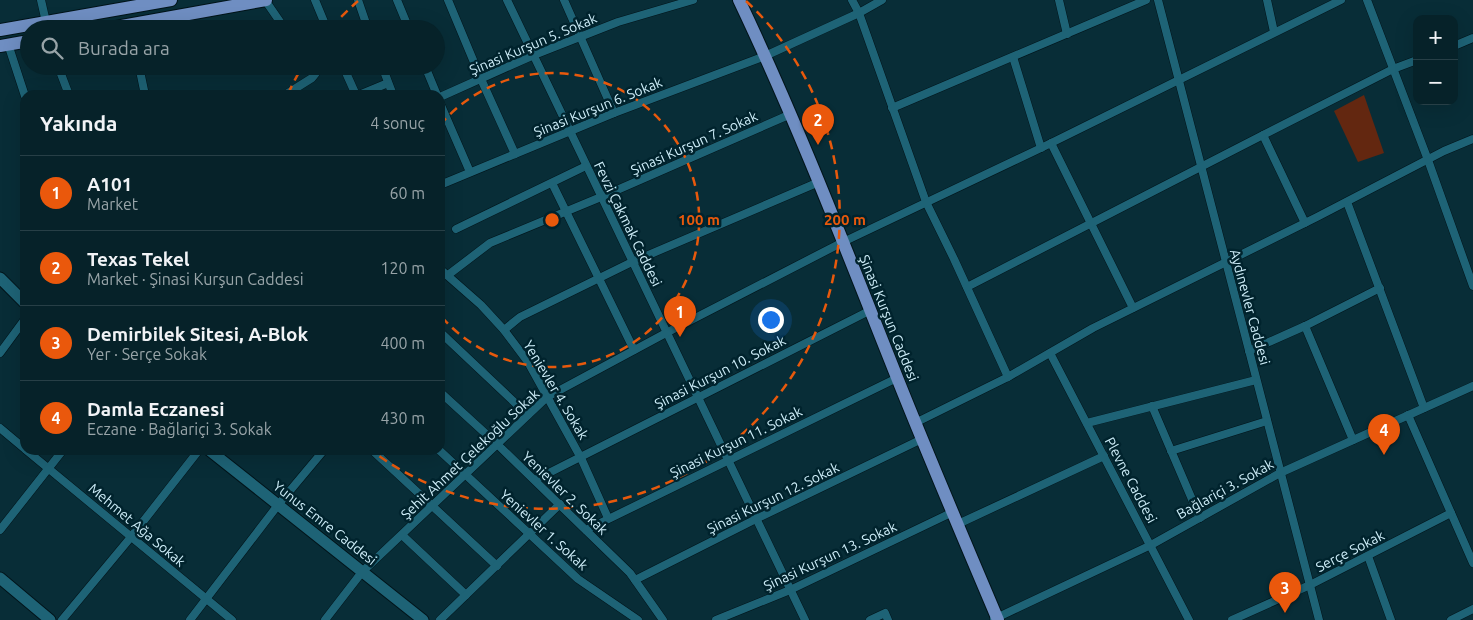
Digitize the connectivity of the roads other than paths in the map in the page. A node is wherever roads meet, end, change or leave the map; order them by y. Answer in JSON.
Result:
{"nodes":[{"id":1,"x":41,"y":0,"type":"edge"},
{"id":2,"x":171,"y":0,"type":"edge"},
{"id":3,"x":265,"y":0,"type":"edge"},
{"id":4,"x":315,"y":0,"type":"edge"},
{"id":5,"x":358,"y":0,"type":"edge"},
{"id":6,"x":397,"y":0,"type":"edge"},
{"id":7,"x":448,"y":0,"type":"edge"},
{"id":8,"x":507,"y":0,"type":"edge"},
{"id":9,"x":564,"y":0,"type":"edge"},
{"id":10,"x":694,"y":0,"type":"edge"},
{"id":11,"x":739,"y":0,"type":"edge"},
{"id":12,"x":852,"y":0,"type":"edge"},
{"id":13,"x":882,"y":0,"type":"edge"},
{"id":14,"x":1060,"y":0,"type":"edge"},
{"id":15,"x":1146,"y":0,"type":"edge"},
{"id":16,"x":1158,"y":0,"type":"edge"},
{"id":17,"x":1267,"y":0,"type":"edge"},
{"id":18,"x":1341,"y":0,"type":"edge"},
{"id":19,"x":1367,"y":0,"type":"edge"},
{"id":20,"x":123,"y":4,"type":"edge"},
{"id":21,"x":859,"y":12,"type":"junction"},
{"id":22,"x":46,"y":20,"type":"edge"},
{"id":23,"x":55,"y":20,"type":"edge"},
{"id":24,"x":166,"y":20,"type":"edge"},
{"id":25,"x":279,"y":20,"type":"edge"},
{"id":26,"x":323,"y":20,"type":"edge"},
{"id":27,"x":365,"y":20,"type":"edge"},
{"id":28,"x":405,"y":20,"type":"edge"},
{"id":29,"x":20,"y":27,"type":"edge"},
{"id":30,"x":0,"y":30,"type":"edge"},
{"id":31,"x":1274,"y":32,"type":"junction"},
{"id":32,"x":1067,"y":34,"type":"junction"},
{"id":33,"x":580,"y":37,"type":"junction"},
{"id":34,"x":1472,"y":41,"type":"edge"},
{"id":35,"x":20,"y":42,"type":"edge"},
{"id":36,"x":4,"y":45,"type":"edge"},
{"id":37,"x":1458,"y":45,"type":"edge"},
{"id":38,"x":534,"y":55,"type":"junction"},
{"id":39,"x":765,"y":56,"type":"junction"},
{"id":40,"x":1013,"y":57,"type":"junction"},
{"id":41,"x":1413,"y":62,"type":"edge"},
{"id":42,"x":1394,"y":70,"type":"junction"},
{"id":43,"x":61,"y":75,"type":"edge"},
{"id":44,"x":141,"y":75,"type":"edge"},
{"id":45,"x":314,"y":75,"type":"edge"},
{"id":46,"x":348,"y":75,"type":"edge"},
{"id":47,"x":385,"y":75,"type":"edge"},
{"id":48,"x":429,"y":75,"type":"edge"},
{"id":49,"x":481,"y":79,"type":"junction"},
{"id":50,"x":1178,"y":79,"type":"junction"},
{"id":51,"x":388,"y":83,"type":"junction"},
{"id":52,"x":23,"y":90,"type":"edge"},
{"id":53,"x":67,"y":90,"type":"edge"},
{"id":54,"x":144,"y":90,"type":"edge"},
{"id":55,"x":293,"y":90,"type":"edge"},
{"id":56,"x":355,"y":90,"type":"edge"},
{"id":57,"x":370,"y":90,"type":"edge"},
{"id":58,"x":391,"y":90,"type":"edge"},
{"id":59,"x":435,"y":90,"type":"edge"},
{"id":60,"x":445,"y":95,"type":"edge"},
{"id":61,"x":892,"y":108,"type":"junction"},
{"id":62,"x":445,"y":114,"type":"edge"},
{"id":63,"x":614,"y":114,"type":"junction"},
{"id":64,"x":791,"y":114,"type":"junction"},
{"id":65,"x":570,"y":132,"type":"junction"},
{"id":66,"x":1263,"y":135,"type":"junction"},
{"id":67,"x":1473,"y":139,"type":"edge"},
{"id":68,"x":1051,"y":143,"type":"junction"},
{"id":69,"x":1041,"y":148,"type":"junction"},
{"id":70,"x":515,"y":154,"type":"junction"},
{"id":71,"x":1428,"y":160,"type":"junction"},
{"id":72,"x":586,"y":166,"type":"junction"},
{"id":73,"x":1201,"y":166,"type":"junction"},
{"id":74,"x":470,"y":172,"type":"junction"},
{"id":75,"x":552,"y":182,"type":"junction"},
{"id":76,"x":819,"y":182,"type":"junction"},
{"id":77,"x":445,"y":183,"type":"edge"},
{"id":78,"x":601,"y":197,"type":"junction"},
{"id":79,"x":926,"y":202,"type":"junction"},
{"id":80,"x":1347,"y":202,"type":"junction"},
{"id":81,"x":567,"y":211,"type":"junction"},
{"id":82,"x":1090,"y":223,"type":"junction"},
{"id":83,"x":1305,"y":223,"type":"junction"},
{"id":84,"x":456,"y":228,"type":"dead end"},
{"id":85,"x":843,"y":242,"type":"junction"},
{"id":86,"x":632,"y":262,"type":"junction"},
{"id":87,"x":1226,"y":263,"type":"junction"},
{"id":88,"x":445,"y":272,"type":"edge"},
{"id":89,"x":448,"y":275,"type":"junction"},
{"id":90,"x":0,"y":278,"type":"edge"},
{"id":91,"x":600,"y":278,"type":"junction"},
{"id":92,"x":1473,"y":284,"type":"edge"},
{"id":93,"x":967,"y":287,"type":"junction"},
{"id":94,"x":1380,"y":288,"type":"junction"},
{"id":95,"x":20,"y":297,"type":"edge"},
{"id":96,"x":1133,"y":308,"type":"junction"},
{"id":97,"x":871,"y":310,"type":"junction"},
{"id":98,"x":1305,"y":326,"type":"junction"},
{"id":99,"x":20,"y":327,"type":"edge"},
{"id":100,"x":504,"y":330,"type":"junction"},
{"id":101,"x":666,"y":333,"type":"junction"},
{"id":102,"x":445,"y":337,"type":"edge"},
{"id":103,"x":634,"y":350,"type":"junction"},
{"id":104,"x":1249,"y":351,"type":"junction"},
{"id":105,"x":0,"y":353,"type":"edge"},
{"id":106,"x":1050,"y":353,"type":"junction"},
{"id":107,"x":1008,"y":377,"type":"junction"},
{"id":108,"x":897,"y":378,"type":"junction"},
{"id":109,"x":1256,"y":380,"type":"junction"},
{"id":110,"x":1473,"y":386,"type":"edge"},
{"id":111,"x":445,"y":397,"type":"edge"},
{"id":112,"x":697,"y":397,"type":"junction"},
{"id":113,"x":547,"y":398,"type":"junction"},
{"id":114,"x":1152,"y":406,"type":"junction"},
{"id":115,"x":1424,"y":408,"type":"junction"},
{"id":116,"x":528,"y":416,"type":"junction"},
{"id":117,"x":1408,"y":416,"type":"junction"},
{"id":118,"x":1267,"y":421,"type":"junction"},
{"id":119,"x":915,"y":423,"type":"junction"},
{"id":120,"x":1087,"y":424,"type":"junction"},
{"id":121,"x":0,"y":428,"type":"edge"},
{"id":122,"x":922,"y":439,"type":"junction"},
{"id":123,"x":1353,"y":440,"type":"junction"},
{"id":124,"x":20,"y":444,"type":"edge"},
{"id":125,"x":497,"y":444,"type":"junction"},
{"id":126,"x":1171,"y":451,"type":"junction"},
{"id":127,"x":33,"y":455,"type":"edge"},
{"id":128,"x":59,"y":455,"type":"edge"},
{"id":129,"x":194,"y":455,"type":"edge"},
{"id":130,"x":215,"y":455,"type":"edge"},
{"id":131,"x":320,"y":455,"type":"edge"},
{"id":132,"x":377,"y":455,"type":"edge"},
{"id":133,"x":444,"y":455,"type":"edge"},
{"id":134,"x":1104,"y":456,"type":"junction"},
{"id":135,"x":582,"y":458,"type":"junction"},
{"id":136,"x":727,"y":459,"type":"junction"},
{"id":137,"x":49,"y":468,"type":"junction"},
{"id":138,"x":1280,"y":473,"type":"junction"},
{"id":139,"x":465,"y":475,"type":"junction"},
{"id":140,"x":535,"y":480,"type":"junction"},
{"id":141,"x":560,"y":504,"type":"junction"},
{"id":142,"x":278,"y":505,"type":"junction"},
{"id":143,"x":432,"y":506,"type":"junction"},
{"id":144,"x":1451,"y":513,"type":"junction"},
{"id":145,"x":608,"y":518,"type":"junction"},
{"id":146,"x":956,"y":518,"type":"junction"},
{"id":147,"x":1200,"y":518,"type":"junction"},
{"id":148,"x":756,"y":519,"type":"junction"},
{"id":149,"x":0,"y":530,"type":"edge"},
{"id":150,"x":586,"y":530,"type":"junction"},
{"id":151,"x":530,"y":534,"type":"junction"},
{"id":152,"x":402,"y":535,"type":"junction"},
{"id":153,"x":132,"y":537,"type":"junction"},
{"id":154,"x":1151,"y":545,"type":"junction"},
{"id":155,"x":1368,"y":556,"type":"junction"},
{"id":156,"x":1473,"y":563,"type":"edge"},
{"id":157,"x":497,"y":566,"type":"junction"},
{"id":158,"x":362,"y":572,"type":"junction"},
{"id":159,"x":0,"y":578,"type":"edge"},
{"id":160,"x":636,"y":580,"type":"junction"},
{"id":161,"x":1310,"y":585,"type":"junction"},
{"id":162,"x":790,"y":590,"type":"junction"},
{"id":163,"x":466,"y":595,"type":"junction"},
{"id":164,"x":207,"y":599,"type":"junction"},
{"id":165,"x":1473,"y":609,"type":"edge"},
{"id":166,"x":1248,"y":617,"type":"edge"},
{"id":167,"x":419,"y":619,"type":"edge"},
{"id":168,"x":996,"y":619,"type":"edge"},
{"id":169,"x":50,"y":620,"type":"edge"},
{"id":170,"x":62,"y":620,"type":"edge"},
{"id":171,"x":190,"y":620,"type":"edge"},
{"id":172,"x":232,"y":620,"type":"edge"},
{"id":173,"x":325,"y":620,"type":"edge"},
{"id":174,"x":440,"y":620,"type":"edge"},
{"id":175,"x":638,"y":620,"type":"edge"},
{"id":176,"x":663,"y":620,"type":"edge"},
{"id":177,"x":716,"y":620,"type":"edge"},
{"id":178,"x":805,"y":620,"type":"edge"},
{"id":179,"x":870,"y":620,"type":"edge"},
{"id":180,"x":888,"y":620,"type":"edge"},
{"id":181,"x":1189,"y":620,"type":"edge"},
{"id":182,"x":1232,"y":620,"type":"edge"},
{"id":183,"x":1319,"y":620,"type":"edge"},
{"id":184,"x":1391,"y":620,"type":"edge"},
{"id":185,"x":1451,"y":620,"type":"edge"}],
"edges":[{"from":1,"to":22,"type":"street"},
{"from":2,"to":20,"type":"main road"},
{"from":3,"to":24,"type":"main road"},
{"from":3,"to":25,"type":"street"},
{"from":4,"to":26,"type":"street"},
{"from":5,"to":27,"type":"street"},
{"from":6,"to":28,"type":"street"},
{"from":7,"to":49,"type":"street"},
{"from":8,"to":38,"type":"street","name":"Fevzi Çakmak Caddesi"},
{"from":9,"to":33,"type":"street"},
{"from":10,"to":33,"type":"street","name":"Şinasi Kurşun 5. Sokak"},
{"from":11,"to":39,"type":"main road","name":"Şinasi Kurşun Caddesi"},
{"from":12,"to":21,"type":"street"},
{"from":13,"to":21,"type":"street","name":"Şinasi Kurşun 6. Sokak"},
{"from":14,"to":32,"type":"street"},
{"from":15,"to":32,"type":"street"},
{"from":16,"to":50,"type":"street","name":"Aydınevler Caddesi"},
{"from":17,"to":31,"type":"street"},
{"from":18,"to":31,"type":"street","name":"Şehit Ahmet Çelekoğlu Sokak"},
{"from":19,"to":42,"type":"street"},
{"from":20,"to":23,"type":"main road"},
{"from":21,"to":39,"type":"street","name":"Şinasi Kurşun 6. Sokak"},
{"from":21,"to":61,"type":"street"},
{"from":29,"to":30,"type":"main road"},
{"from":31,"to":50,"type":"street","name":"Şehit Ahmet Çelekoğlu Sokak"},
{"from":32,"to":40,"type":"street"},
{"from":33,"to":38,"type":"street","name":"Şinasi Kurşun 5. Sokak"},
{"from":33,"to":63,"type":"street"},
{"from":34,"to":37,"type":"street"},
{"from":35,"to":36,"type":"main road"},
{"from":36,"to":52,"type":"street"},
{"from":38,"to":49,"type":"street","name":"Şinasi Kurşun 5. Sokak"},
{"from":38,"to":65,"type":"street","name":"Fevzi Çakmak Caddesi"},
{"from":39,"to":63,"type":"street","name":"Şinasi Kurşun 6. Sokak"},
{"from":39,"to":64,"type":"main road","name":"Şinasi Kurşun Caddesi"},
{"from":40,"to":61,"type":"street"},
{"from":40,"to":69,"type":"street"},
{"from":41,"to":42,"type":"street"},
{"from":42,"to":66,"type":"street"},
{"from":42,"to":71,"type":"street"},
{"from":43,"to":53,"type":"street"},
{"from":44,"to":54,"type":"street"},
{"from":45,"to":55,"type":"street"},
{"from":46,"to":56,"type":"street"},
{"from":47,"to":51,"type":"street"},
{"from":48,"to":59,"type":"street"},
{"from":49,"to":60,"type":"street","name":"Şinasi Kurşun 5. Sokak"},
{"from":49,"to":70,"type":"street"},
{"from":50,"to":68,"type":"street","name":"Şehit Ahmet Çelekoğlu Sokak"},
{"from":50,"to":73,"type":"street","name":"Aydınevler Caddesi"},
{"from":51,"to":57,"type":"street"},
{"from":51,"to":58,"type":"street"},
{"from":61,"to":79,"type":"street"},
{"from":62,"to":74,"type":"street"},
{"from":63,"to":65,"type":"street","name":"Şinasi Kurşun 6. Sokak"},
{"from":64,"to":76,"type":"main road","name":"Şinasi Kurşun Caddesi"},
{"from":64,"to":78,"type":"street","name":"Şinasi Kurşun 7. Sokak"},
{"from":65,"to":70,"type":"street","name":"Şinasi Kurşun 6. Sokak"},
{"from":65,"to":72,"type":"street","name":"Fevzi Çakmak Caddesi"},
{"from":66,"to":73,"type":"street"},
{"from":66,"to":83,"type":"street"},
{"from":67,"to":71,"type":"street"},
{"from":68,"to":69,"type":"street","name":"Şehit Ahmet Çelekoğlu Sokak"},
{"from":68,"to":82,"type":"street"},
{"from":69,"to":79,"type":"street","name":"Şehit Ahmet Çelekoğlu Sokak"},
{"from":70,"to":74,"type":"street","name":"Şinasi Kurşun 6. Sokak"},
{"from":71,"to":80,"type":"street"},
{"from":71,"to":92,"type":"street"},
{"from":72,"to":75,"type":"street"},
{"from":72,"to":78,"type":"street","name":"Fevzi Çakmak Caddesi"},
{"from":73,"to":82,"type":"street"},
{"from":73,"to":87,"type":"street","name":"Aydınevler Caddesi"},
{"from":74,"to":77,"type":"street","name":"Şinasi Kurşun 6. Sokak"},
{"from":75,"to":81,"type":"street"},
{"from":75,"to":84,"type":"street"},
{"from":76,"to":85,"type":"main road","name":"Şinasi Kurşun Caddesi"},
{"from":76,"to":86,"type":"street"},
{"from":78,"to":81,"type":"street","name":"Şinasi Kurşun 7. Sokak"},
{"from":78,"to":86,"type":"street","name":"Fevzi Çakmak Caddesi"},
{"from":79,"to":85,"type":"street","name":"Şehit Ahmet Çelekoğlu Sokak"},
{"from":79,"to":93,"type":"street"},
{"from":80,"to":83,"type":"street"},
{"from":80,"to":94,"type":"street"},
{"from":81,"to":89,"type":"street","name":"Şinasi Kurşun 7. Sokak"},
{"from":81,"to":91,"type":"street"},
{"from":82,"to":93,"type":"street"},
{"from":82,"to":96,"type":"street"},
{"from":83,"to":87,"type":"street"},
{"from":85,"to":97,"type":"main road","name":"Şinasi Kurşun Caddesi"},
{"from":85,"to":101,"type":"street","name":"Şehit Ahmet Çelekoğlu Sokak"},
{"from":86,"to":91,"type":"street"},
{"from":86,"to":101,"type":"street","name":"Fevzi Çakmak Caddesi"},
{"from":87,"to":96,"type":"street"},
{"from":87,"to":104,"type":"street","name":"Aydınevler Caddesi"},
{"from":88,"to":89,"type":"street","name":"Yenievler 4. Sokak"},
{"from":89,"to":100,"type":"street","name":"Yenievler 4. Sokak"},
{"from":90,"to":95,"type":"street"},
{"from":91,"to":100,"type":"street"},
{"from":91,"to":103,"type":"street"},
{"from":93,"to":107,"type":"street"},
{"from":94,"to":98,"type":"street"},
{"from":94,"to":115,"type":"street"},
{"from":96,"to":106,"type":"street"},
{"from":97,"to":108,"type":"main road","name":"Şinasi Kurşun Caddesi"},
{"from":97,"to":112,"type":"street","name":"Şinasi Kurşun 10. Sokak"},
{"from":98,"to":104,"type":"street"},
{"from":98,"to":123,"type":"street"},
{"from":99,"to":105,"type":"street"},
{"from":100,"to":113,"type":"street","name":"Yenievler 4. Sokak"},
{"from":101,"to":103,"type":"street","name":"Şehit Ahmet Çelekoğlu Sokak"},
{"from":101,"to":112,"type":"street","name":"Fevzi Çakmak Caddesi"},
{"from":102,"to":116,"type":"street"},
{"from":103,"to":113,"type":"street","name":"Şehit Ahmet Çelekoğlu Sokak"},
{"from":104,"to":109,"type":"street","name":"Aydınevler Caddesi"},
{"from":106,"to":107,"type":"street"},
{"from":106,"to":120,"type":"street","name":"Plevne Caddesi"},
{"from":107,"to":119,"type":"street"},
{"from":108,"to":119,"type":"main road","name":"Şinasi Kurşun Caddesi"},
{"from":108,"to":136,"type":"street","name":"Şinasi Kurşun 11. Sokak"},
{"from":109,"to":114,"type":"street"},
{"from":109,"to":118,"type":"street","name":"Aydınevler Caddesi"},
{"from":110,"to":115,"type":"street","name":"Bağlariçi 3. Sokak"},
{"from":111,"to":125,"type":"street","name":"Yenievler 2. Sokak"},
{"from":112,"to":135,"type":"street","name":"Şinasi Kurşun 10. Sokak"},
{"from":112,"to":136,"type":"street","name":"Fevzi Çakmak Caddesi"},
{"from":113,"to":116,"type":"street","name":"Şehit Ahmet Çelekoğlu Sokak"},
{"from":113,"to":135,"type":"street","name":"Yenievler 4. Sokak"},
{"from":114,"to":120,"type":"street"},
{"from":114,"to":126,"type":"street"},
{"from":115,"to":117,"type":"street","name":"Bağlariçi 3. Sokak"},
{"from":116,"to":125,"type":"street","name":"Şehit Ahmet Çelekoğlu Sokak"},
{"from":117,"to":123,"type":"street","name":"Bağlariçi 3. Sokak"},
{"from":117,"to":144,"type":"street"},
{"from":118,"to":126,"type":"street"},
{"from":118,"to":138,"type":"street","name":"Aydınevler Caddesi"},
{"from":119,"to":122,"type":"main road","name":"Şinasi Kurşun Caddesi"},
{"from":120,"to":134,"type":"street","name":"Plevne Caddesi"},
{"from":121,"to":124,"type":"street","name":"Mehmet Ağa Sokak"},
{"from":122,"to":146,"type":"main road","name":"Şinasi Kurşun Caddesi"},
{"from":122,"to":148,"type":"street","name":"Şinasi Kurşun 12. Sokak"},
{"from":123,"to":138,"type":"street","name":"Bağlariçi 3. Sokak"},
{"from":125,"to":139,"type":"street","name":"Şehit Ahmet Çelekoğlu Sokak"},
{"from":125,"to":140,"type":"street","name":"Yenievler 2. Sokak"},
{"from":126,"to":147,"type":"street"},
{"from":127,"to":137,"type":"street","name":"Mehmet Ağa Sokak"},
{"from":128,"to":137,"type":"street"},
{"from":129,"to":153,"type":"street"},
{"from":130,"to":142,"type":"street","name":"Yunus Emre Caddesi"},
{"from":131,"to":142,"type":"street"},
{"from":132,"to":143,"type":"street"},
{"from":133,"to":139,"type":"street","name":"Yenievler 1. Sokak"},
{"from":134,"to":146,"type":"street","name":"Şinasi Kurşun 13. Sokak"},
{"from":134,"to":154,"type":"street","name":"Plevne Caddesi"},
{"from":135,"to":140,"type":"street","name":"Şinasi Kurşun 10. Sokak"},
{"from":135,"to":145,"type":"street","name":"Yenievler 4. Sokak"},
{"from":136,"to":145,"type":"street","name":"Şinasi Kurşun 11. Sokak"},
{"from":136,"to":148,"type":"street","name":"Fevzi Çakmak Caddesi"},
{"from":137,"to":149,"type":"street"},
{"from":137,"to":153,"type":"street","name":"Mehmet Ağa Sokak"},
{"from":138,"to":147,"type":"street","name":"Bağlariçi 3. Sokak"},
{"from":138,"to":161,"type":"street","name":"Aydınevler Caddesi"},
{"from":139,"to":143,"type":"street","name":"Şehit Ahmet Çelekoğlu Sokak"},
{"from":139,"to":151,"type":"street","name":"Yenievler 1. Sokak"},
{"from":140,"to":141,"type":"street","name":"Yenievler 2. Sokak"},
{"from":141,"to":150,"type":"street","name":"Yenievler 2. Sokak"},
{"from":141,"to":151,"type":"street"},
{"from":142,"to":158,"type":"street","name":"Yunus Emre Caddesi"},
{"from":142,"to":164,"type":"street"},
{"from":143,"to":152,"type":"street","name":"Şehit Ahmet Çelekoğlu Sokak"},
{"from":143,"to":157,"type":"street"},
{"from":144,"to":155,"type":"street","name":"Serçe Sokak"},
{"from":144,"to":156,"type":"street"},
{"from":145,"to":150,"type":"street","name":"Şinasi Kurşun 11. Sokak"},
{"from":146,"to":162,"type":"street","name":"Şinasi Kurşun 13. Sokak"},
{"from":146,"to":168,"type":"main road","name":"Şinasi Kurşun Caddesi"},
{"from":147,"to":154,"type":"street","name":"Bağlariçi 3. Sokak"},
{"from":148,"to":160,"type":"street","name":"Şinasi Kurşun 12. Sokak"},
{"from":148,"to":162,"type":"street","name":"Fevzi Çakmak Caddesi"},
{"from":150,"to":160,"type":"street","name":"Yenievler 2. Sokak"},
{"from":151,"to":157,"type":"street"},
{"from":151,"to":175,"type":"street","name":"Yenievler 1. Sokak"},
{"from":152,"to":158,"type":"street","name":"Şehit Ahmet Çelekoğlu Sokak"},
{"from":152,"to":163,"type":"street"},
{"from":153,"to":164,"type":"street","name":"Mehmet Ağa Sokak"},
{"from":153,"to":170,"type":"street"},
{"from":154,"to":168,"type":"street","name":"Bağlariçi 3. Sokak"},
{"from":154,"to":181,"type":"street","name":"Plevne Caddesi"},
{"from":155,"to":161,"type":"street","name":"Serçe Sokak"},
{"from":155,"to":184,"type":"street"},
{"from":157,"to":163,"type":"street"},
{"from":158,"to":167,"type":"street","name":"Yunus Emre Caddesi"},
{"from":158,"to":173,"type":"street","name":"Şehit Ahmet Çelekoğlu Sokak"},
{"from":159,"to":169,"type":"street"},
{"from":160,"to":176,"type":"street","name":"Yenievler 2. Sokak"},
{"from":161,"to":166,"type":"street","name":"Serçe Sokak"},
{"from":161,"to":183,"type":"street","name":"Aydınevler Caddesi"},
{"from":162,"to":177,"type":"street","name":"Şinasi Kurşun 13. Sokak"},
{"from":162,"to":178,"type":"street","name":"Fevzi Çakmak Caddesi"},
{"from":163,"to":174,"type":"street"},
{"from":164,"to":171,"type":"street"},
{"from":164,"to":172,"type":"street","name":"Mehmet Ağa Sokak"},
{"from":165,"to":185,"type":"street"},
{"from":166,"to":182,"type":"street","name":"Serçe Sokak"},
{"from":179,"to":180,"type":"street"}]}
